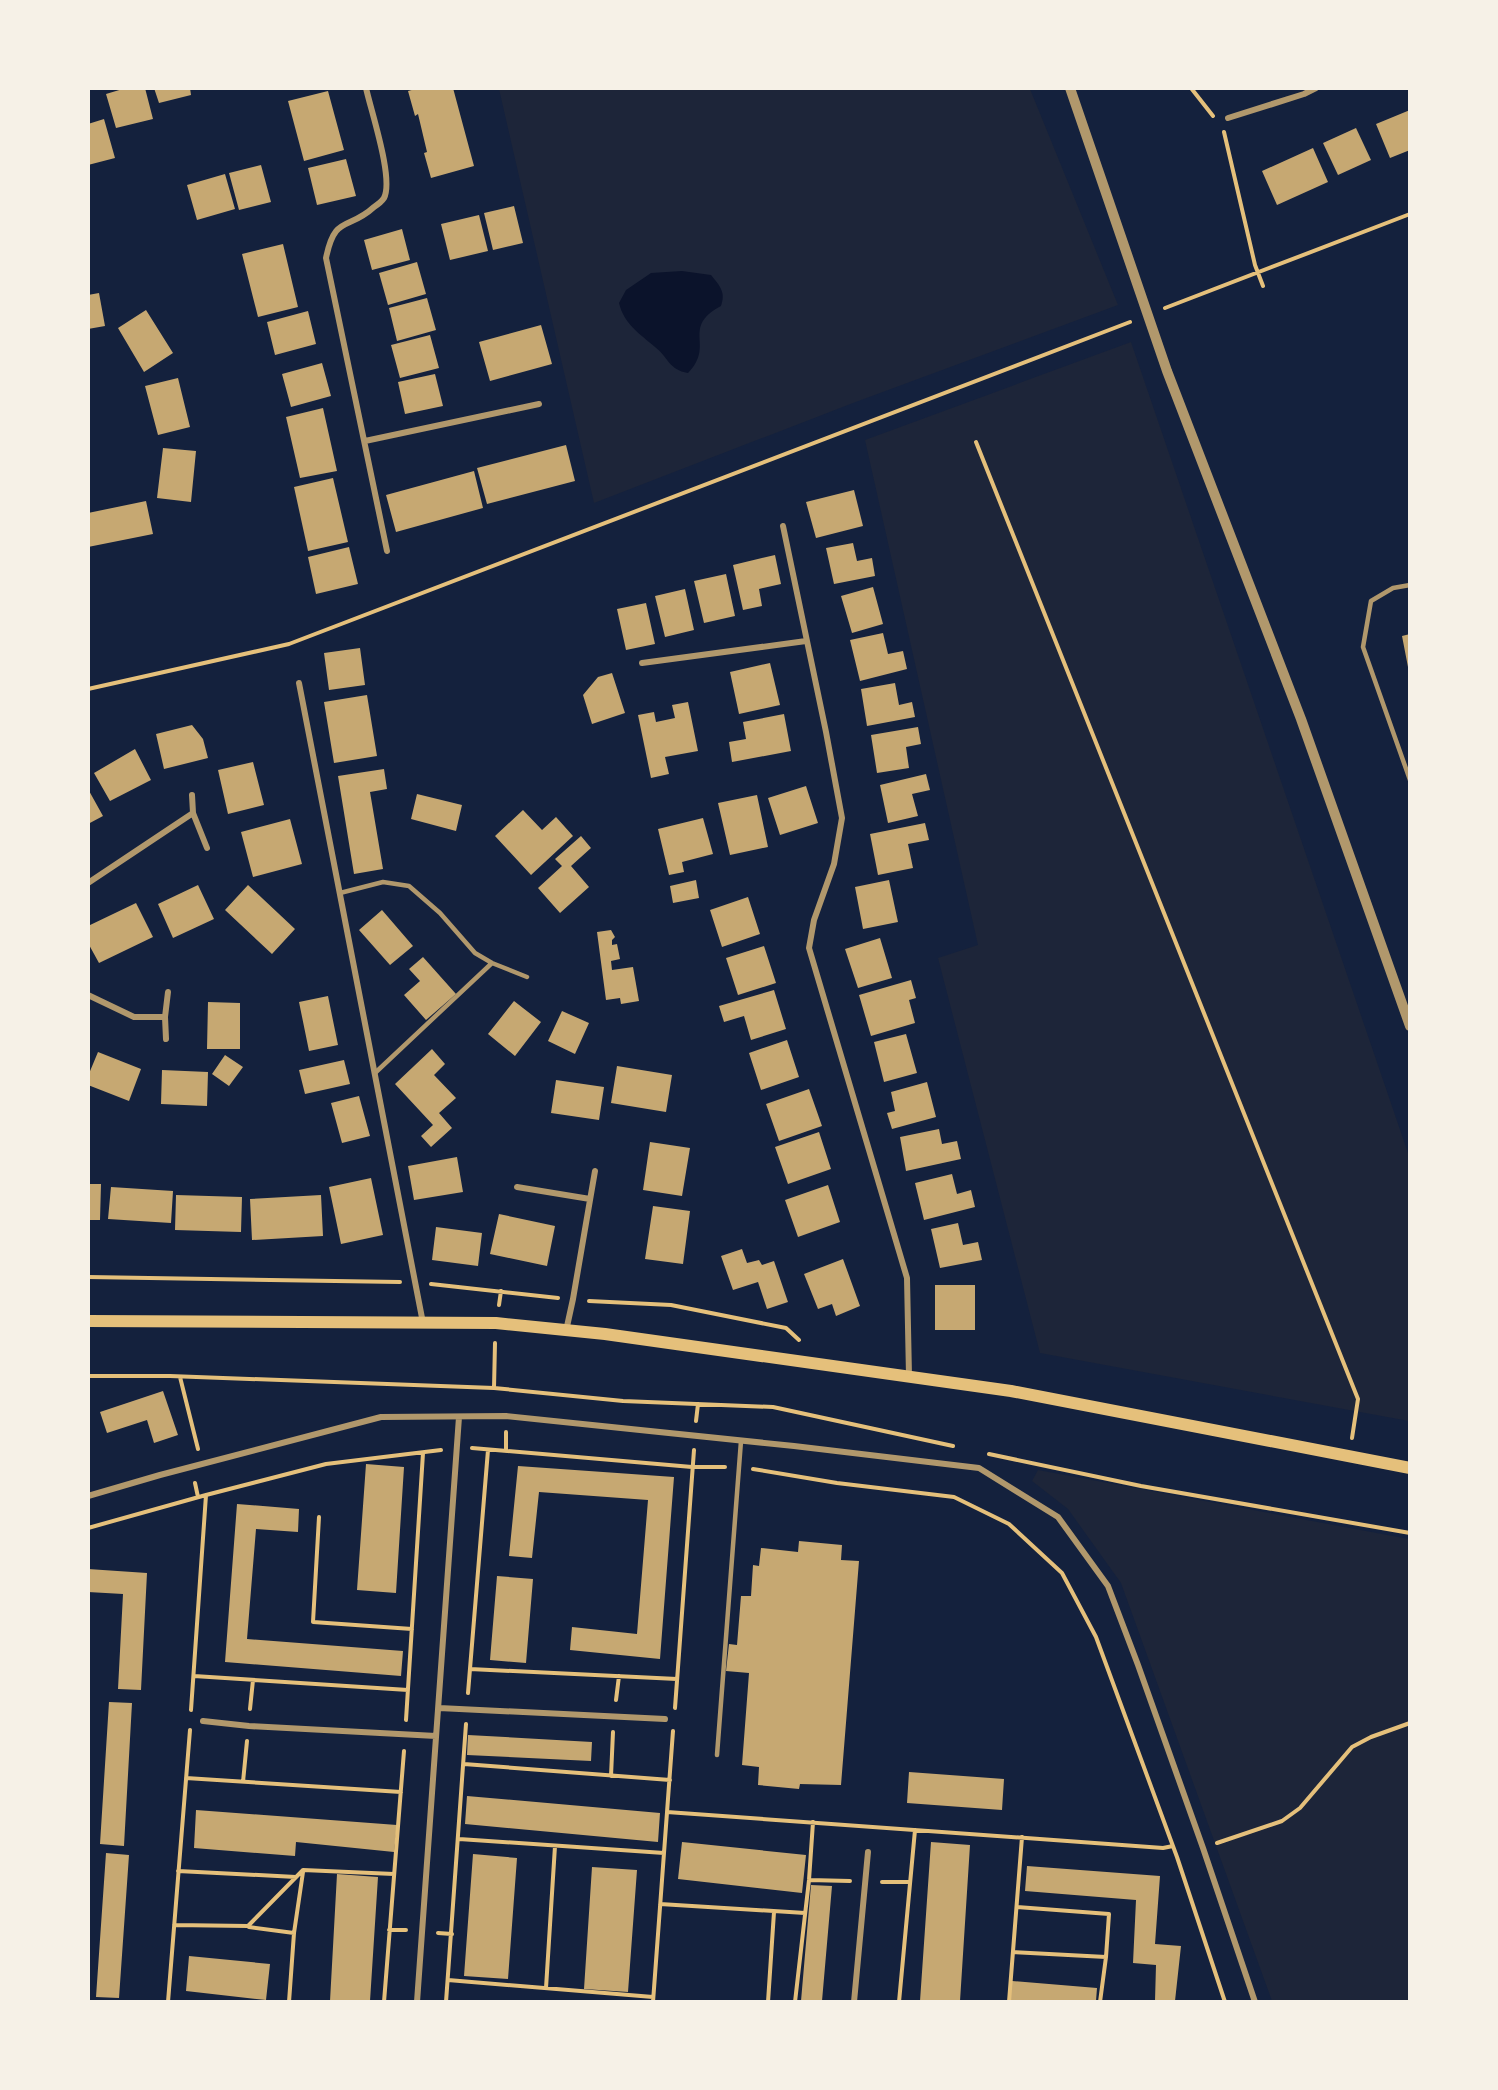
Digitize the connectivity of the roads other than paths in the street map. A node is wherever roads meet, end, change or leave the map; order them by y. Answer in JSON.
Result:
{"nodes":[{"id":1,"x":366,"y":88,"type":"edge"},
{"id":2,"x":1070,"y":88,"type":"edge"},
{"id":3,"x":1316,"y":88,"type":"edge"},
{"id":4,"x":1228,"y":118,"type":"dead end"},
{"id":5,"x":539,"y":404,"type":"dead end"},
{"id":6,"x":365,"y":441,"type":"junction"},
{"id":7,"x":783,"y":526,"type":"dead end"},
{"id":8,"x":387,"y":551,"type":"dead end"},
{"id":9,"x":1410,"y":585,"type":"edge"},
{"id":10,"x":806,"y":641,"type":"junction"},
{"id":11,"x":642,"y":663,"type":"dead end"},
{"id":12,"x":299,"y":683,"type":"dead end"},
{"id":13,"x":1410,"y":780,"type":"edge"},
{"id":14,"x":192,"y":795,"type":"dead end"},
{"id":15,"x":194,"y":813,"type":"junction"},
{"id":16,"x":207,"y":848,"type":"dead end"},
{"id":17,"x":88,"y":883,"type":"edge"},
{"id":18,"x":340,"y":893,"type":"junction"},
{"id":19,"x":492,"y":963,"type":"junction"},
{"id":20,"x":527,"y":977,"type":"dead end"},
{"id":21,"x":168,"y":992,"type":"dead end"},
{"id":22,"x":88,"y":995,"type":"edge"},
{"id":23,"x":165,"y":1017,"type":"junction"},
{"id":24,"x":1410,"y":1026,"type":"edge"},
{"id":25,"x":166,"y":1039,"type":"dead end"},
{"id":26,"x":375,"y":1073,"type":"junction"},
{"id":27,"x":595,"y":1171,"type":"dead end"},
{"id":28,"x":517,"y":1187,"type":"dead end"},
{"id":29,"x":590,"y":1199,"type":"junction"},
{"id":30,"x":88,"y":1321,"type":"edge"},
{"id":31,"x":424,"y":1323,"type":"junction"},
{"id":32,"x":566,"y":1331,"type":"junction"},
{"id":33,"x":909,"y":1376,"type":"junction"},
{"id":34,"x":459,"y":1418,"type":"junction"},
{"id":35,"x":741,"y":1441,"type":"junction"},
{"id":36,"x":1410,"y":1468,"type":"edge"},
{"id":37,"x":88,"y":1496,"type":"edge"},
{"id":38,"x":439,"y":1708,"type":"junction"},
{"id":39,"x":665,"y":1719,"type":"dead end"},
{"id":40,"x":203,"y":1721,"type":"dead end"},
{"id":41,"x":436,"y":1736,"type":"junction"},
{"id":42,"x":717,"y":1755,"type":"dead end"},
{"id":43,"x":868,"y":1852,"type":"dead end"},
{"id":44,"x":417,"y":2001,"type":"edge"},
{"id":45,"x":854,"y":2001,"type":"edge"},
{"id":46,"x":1255,"y":2001,"type":"edge"}],
"edges":[{"from":1,"to":6,"type":"street"},
{"from":2,"to":24,"type":"street"},
{"from":3,"to":4,"type":"street"},
{"from":5,"to":6,"type":"street"},
{"from":6,"to":8,"type":"street"},
{"from":7,"to":10,"type":"street"},
{"from":9,"to":13,"type":"lane"},
{"from":10,"to":11,"type":"street"},
{"from":10,"to":33,"type":"street"},
{"from":12,"to":18,"type":"street"},
{"from":14,"to":15,"type":"street"},
{"from":15,"to":16,"type":"street"},
{"from":15,"to":17,"type":"street"},
{"from":18,"to":19,"type":"lane"},
{"from":18,"to":26,"type":"street"},
{"from":19,"to":20,"type":"lane"},
{"from":19,"to":26,"type":"lane"},
{"from":21,"to":23,"type":"street"},
{"from":22,"to":23,"type":"street"},
{"from":23,"to":25,"type":"street"},
{"from":26,"to":31,"type":"street"},
{"from":27,"to":29,"type":"street"},
{"from":28,"to":29,"type":"street"},
{"from":29,"to":32,"type":"street"},
{"from":30,"to":31,"type":"main road"},
{"from":31,"to":32,"type":"main road"},
{"from":32,"to":33,"type":"main road"},
{"from":33,"to":36,"type":"main road"},
{"from":34,"to":35,"type":"street"},
{"from":34,"to":37,"type":"street"},
{"from":34,"to":38,"type":"street"},
{"from":35,"to":42,"type":"lane"},
{"from":35,"to":46,"type":"street"},
{"from":38,"to":39,"type":"street"},
{"from":38,"to":41,"type":"street"},
{"from":40,"to":41,"type":"street"},
{"from":41,"to":44,"type":"street"},
{"from":43,"to":45,"type":"street"}]}
